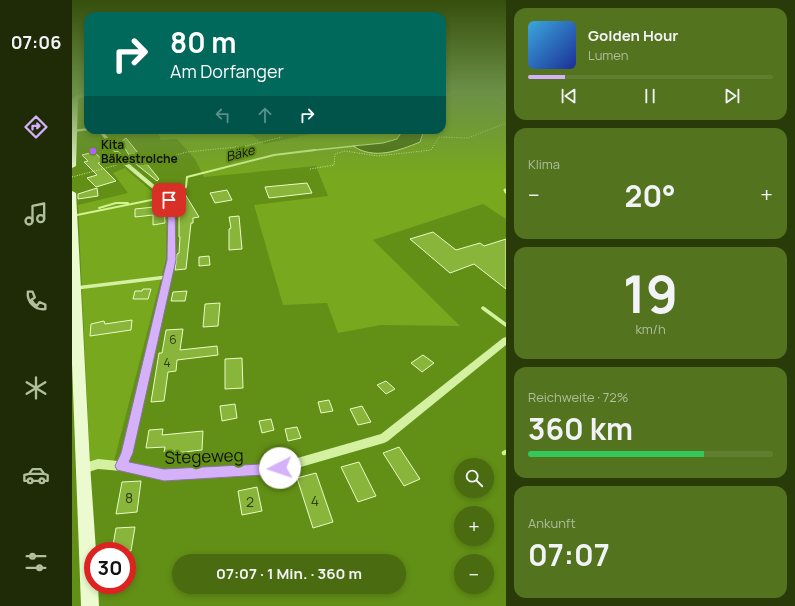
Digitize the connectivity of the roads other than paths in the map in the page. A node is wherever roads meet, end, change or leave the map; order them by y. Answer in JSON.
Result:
{"nodes":[{"id":1,"x":74,"y":119,"type":"edge"},
{"id":2,"x":84,"y":129,"type":"edge"},
{"id":3,"x":74,"y":130,"type":"junction"},
{"id":4,"x":103,"y":134,"type":"edge"},
{"id":5,"x":72,"y":166,"type":"edge"},
{"id":6,"x":72,"y":193,"type":"edge"},
{"id":7,"x":167,"y":277,"type":"junction"},
{"id":8,"x":76,"y":288,"type":"junction"},
{"id":9,"x":483,"y":308,"type":"dead end"},
{"id":10,"x":506,"y":325,"type":"edge"},
{"id":11,"x":506,"y":340,"type":"edge"},
{"id":12,"x":121,"y":466,"type":"junction"},
{"id":13,"x":82,"y":469,"type":"junction"},
{"id":14,"x":90,"y":606,"type":"edge"}],
"edges":[{"from":1,"to":3,"type":"main road"},
{"from":2,"to":3,"type":"street"},
{"from":3,"to":5,"type":"main road"},
{"from":4,"to":7,"type":"street"},
{"from":6,"to":8,"type":"main road"},
{"from":7,"to":8,"type":"lane"},
{"from":7,"to":12,"type":"street"},
{"from":8,"to":13,"type":"main road"},
{"from":9,"to":10,"type":"lane"},
{"from":11,"to":12,"type":"street","name":"Stegeweg"},
{"from":12,"to":13,"type":"street","name":"Stegeweg"},
{"from":13,"to":14,"type":"main road"}]}
